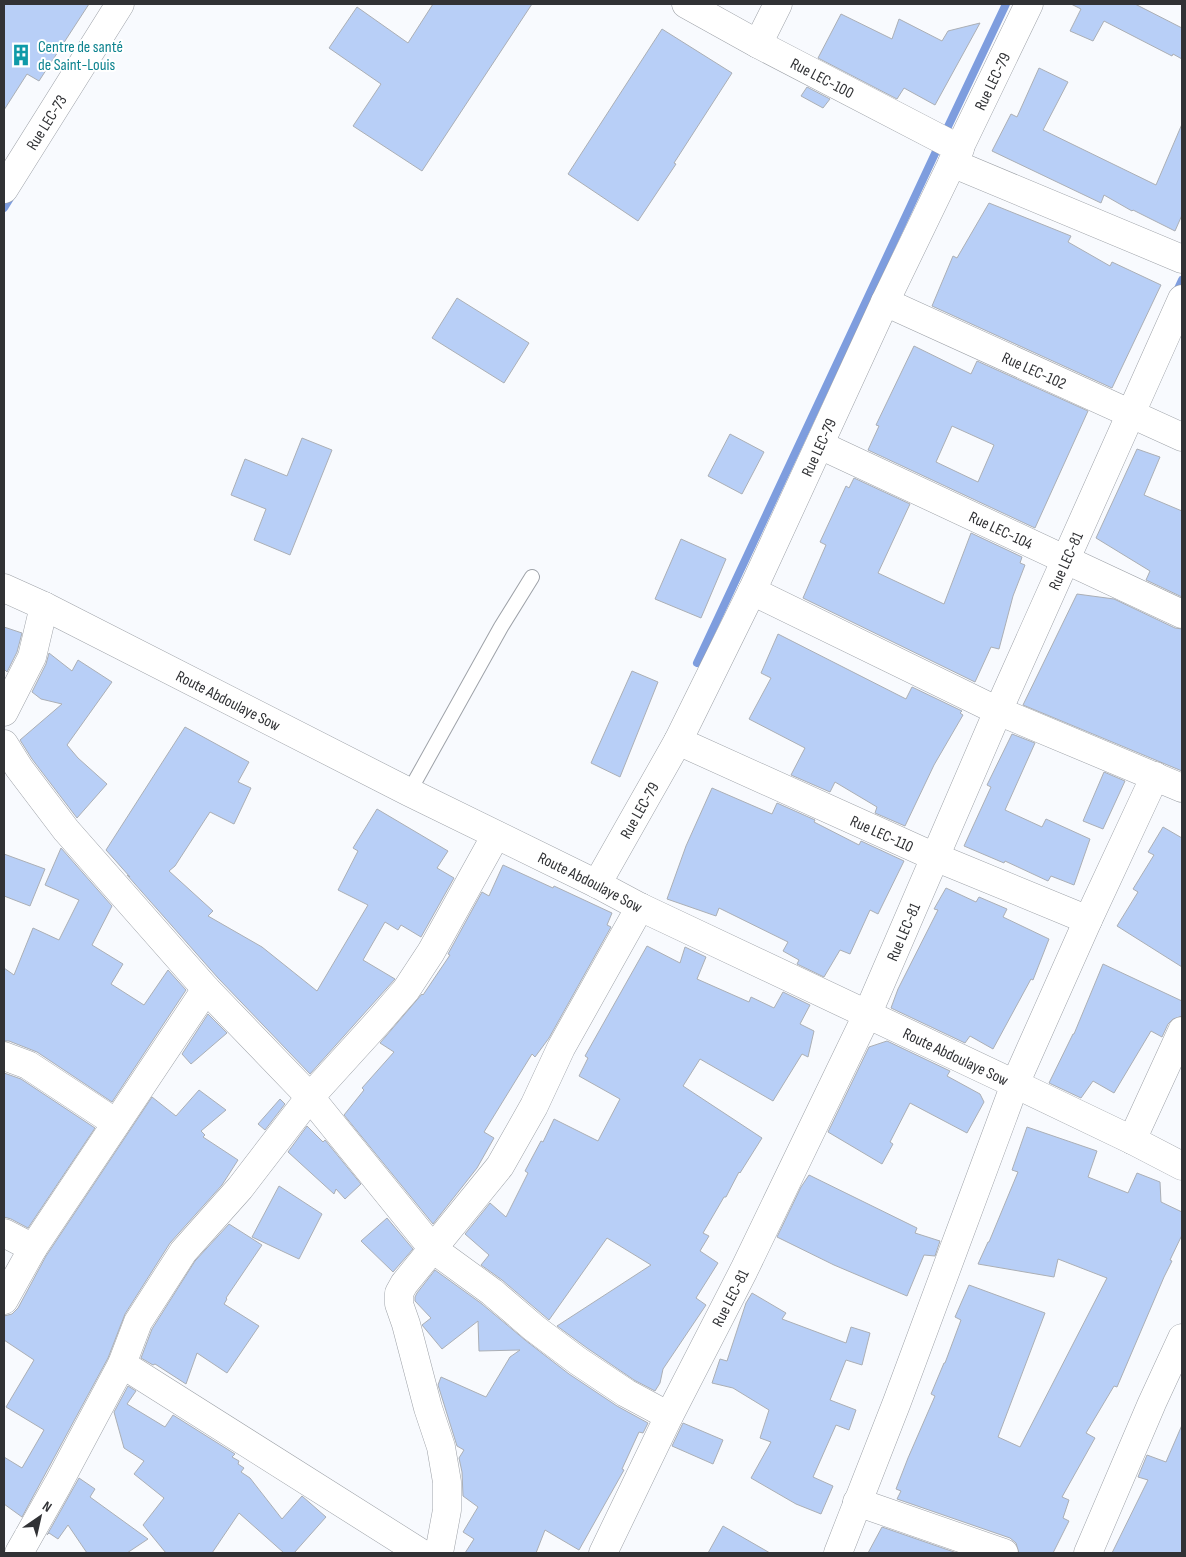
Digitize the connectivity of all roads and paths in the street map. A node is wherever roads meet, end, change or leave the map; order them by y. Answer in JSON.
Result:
{"nodes":[{"id":1,"x":120,"y":4,"type":"edge"},
{"id":2,"x":686,"y":4,"type":"edge"},
{"id":3,"x":778,"y":4,"type":"edge"},
{"id":4,"x":1029,"y":4,"type":"edge"},
{"id":5,"x":758,"y":44,"type":"junction"},
{"id":6,"x":956,"y":156,"type":"junction"},
{"id":7,"x":4,"y":189,"type":"edge"},
{"id":8,"x":1182,"y":259,"type":"edge"},
{"id":9,"x":1182,"y":299,"type":"edge"},
{"id":10,"x":885,"y":302,"type":"junction"},
{"id":11,"x":1131,"y":414,"type":"junction"},
{"id":12,"x":1182,"y":437,"type":"edge"},
{"id":13,"x":820,"y":445,"type":"junction"},
{"id":14,"x":1066,"y":560,"type":"junction"},
{"id":15,"x":532,"y":577,"type":"dead end"},
{"id":16,"x":4,"y":588,"type":"edge"},
{"id":17,"x":752,"y":591,"type":"junction"},
{"id":18,"x":44,"y":606,"type":"junction"},
{"id":19,"x":1182,"y":614,"type":"edge"},
{"id":20,"x":998,"y":711,"type":"junction"},
{"id":21,"x":4,"y":712,"type":"edge"},
{"id":22,"x":678,"y":741,"type":"junction"},
{"id":23,"x":4,"y":744,"type":"edge"},
{"id":24,"x":1155,"y":776,"type":"junction"},
{"id":25,"x":1182,"y":788,"type":"edge"},
{"id":26,"x":409,"y":792,"type":"junction"},
{"id":27,"x":496,"y":835,"type":"junction"},
{"id":28,"x":935,"y":857,"type":"junction"},
{"id":29,"x":597,"y":884,"type":"junction"},
{"id":30,"x":640,"y":907,"type":"junction"},
{"id":31,"x":1088,"y":920,"type":"junction"},
{"id":32,"x":206,"y":989,"type":"junction"},
{"id":33,"x":867,"y":1015,"type":"junction"},
{"id":34,"x":1182,"y":1031,"type":"edge"},
{"id":35,"x":4,"y":1056,"type":"edge"},
{"id":36,"x":1015,"y":1084,"type":"junction"},
{"id":37,"x":310,"y":1097,"type":"junction"},
{"id":38,"x":116,"y":1123,"type":"junction"},
{"id":39,"x":1132,"y":1140,"type":"junction"},
{"id":40,"x":1182,"y":1166,"type":"edge"},
{"id":41,"x":4,"y":1233,"type":"edge"},
{"id":42,"x":33,"y":1248,"type":"junction"},
{"id":43,"x":433,"y":1249,"type":"junction"},
{"id":44,"x":4,"y":1300,"type":"edge"},
{"id":45,"x":1182,"y":1338,"type":"edge"},
{"id":46,"x":122,"y":1364,"type":"junction"},
{"id":47,"x":669,"y":1416,"type":"junction"},
{"id":48,"x":857,"y":1502,"type":"junction"},
{"id":49,"x":19,"y":1553,"type":"edge"},
{"id":50,"x":421,"y":1553,"type":"edge"},
{"id":51,"x":439,"y":1553,"type":"edge"},
{"id":52,"x":603,"y":1553,"type":"edge"},
{"id":53,"x":838,"y":1553,"type":"edge"},
{"id":54,"x":1004,"y":1553,"type":"edge"},
{"id":55,"x":1088,"y":1553,"type":"edge"}],
"edges":[{"from":1,"to":7,"type":"street","name":"Rue LEC-73"},
{"from":2,"to":5,"type":"street","name":"Rue LEC-100"},
{"from":3,"to":5,"type":"street"},
{"from":4,"to":6,"type":"street","name":"Rue LEC-79"},
{"from":5,"to":6,"type":"street","name":"Rue LEC-100"},
{"from":6,"to":8,"type":"street","name":"Rue LEC-100"},
{"from":6,"to":10,"type":"street","name":"Rue LEC-79"},
{"from":9,"to":11,"type":"street","name":"Rue LEC-81"},
{"from":10,"to":11,"type":"street","name":"Rue LEC-102"},
{"from":10,"to":13,"type":"street","name":"Rue LEC-79"},
{"from":11,"to":12,"type":"street","name":"Rue LEC-102"},
{"from":11,"to":14,"type":"street","name":"Rue LEC-81"},
{"from":13,"to":14,"type":"street","name":"Rue LEC-104"},
{"from":13,"to":17,"type":"street","name":"Rue LEC-79"},
{"from":14,"to":19,"type":"street","name":"Rue LEC-104"},
{"from":14,"to":20,"type":"street","name":"Rue LEC-81"},
{"from":15,"to":26,"type":"lane"},
{"from":16,"to":18,"type":"street","name":"Route Abdoulaye Sow"},
{"from":17,"to":20,"type":"street"},
{"from":17,"to":22,"type":"street","name":"Rue LEC-79"},
{"from":18,"to":21,"type":"street"},
{"from":18,"to":26,"type":"street","name":"Route Abdoulaye Sow"},
{"from":20,"to":24,"type":"street"},
{"from":20,"to":28,"type":"street","name":"Rue LEC-81"},
{"from":22,"to":28,"type":"street","name":"Rue LEC-110"},
{"from":22,"to":29,"type":"street","name":"Rue LEC-79"},
{"from":23,"to":32,"type":"street"},
{"from":24,"to":25,"type":"street"},
{"from":24,"to":31,"type":"street"},
{"from":26,"to":27,"type":"street","name":"Route Abdoulaye Sow"},
{"from":27,"to":29,"type":"street","name":"Route Abdoulaye Sow"},
{"from":27,"to":37,"type":"street"},
{"from":28,"to":31,"type":"street","name":"Rue LEC-110"},
{"from":28,"to":33,"type":"street","name":"Rue LEC-81"},
{"from":29,"to":30,"type":"street","name":"Route Abdoulaye Sow"},
{"from":30,"to":33,"type":"street","name":"Route Abdoulaye Sow"},
{"from":30,"to":43,"type":"street"},
{"from":31,"to":36,"type":"street"},
{"from":32,"to":37,"type":"street"},
{"from":32,"to":38,"type":"street"},
{"from":33,"to":36,"type":"street","name":"Route Abdoulaye Sow"},
{"from":33,"to":47,"type":"street","name":"Rue LEC-81"},
{"from":34,"to":39,"type":"street"},
{"from":35,"to":38,"type":"street"},
{"from":36,"to":39,"type":"street","name":"Route Abdoulaye Sow"},
{"from":36,"to":48,"type":"street"},
{"from":37,"to":43,"type":"street"},
{"from":37,"to":46,"type":"street"},
{"from":38,"to":42,"type":"street"},
{"from":39,"to":40,"type":"street","name":"Route Abdoulaye Sow"},
{"from":41,"to":42,"type":"street"},
{"from":42,"to":44,"type":"street"},
{"from":43,"to":47,"type":"street"},
{"from":43,"to":51,"type":"street"},
{"from":45,"to":55,"type":"street"},
{"from":46,"to":49,"type":"street"},
{"from":46,"to":50,"type":"street"},
{"from":47,"to":52,"type":"street","name":"Rue LEC-81"},
{"from":48,"to":53,"type":"street"},
{"from":48,"to":54,"type":"street"}]}
